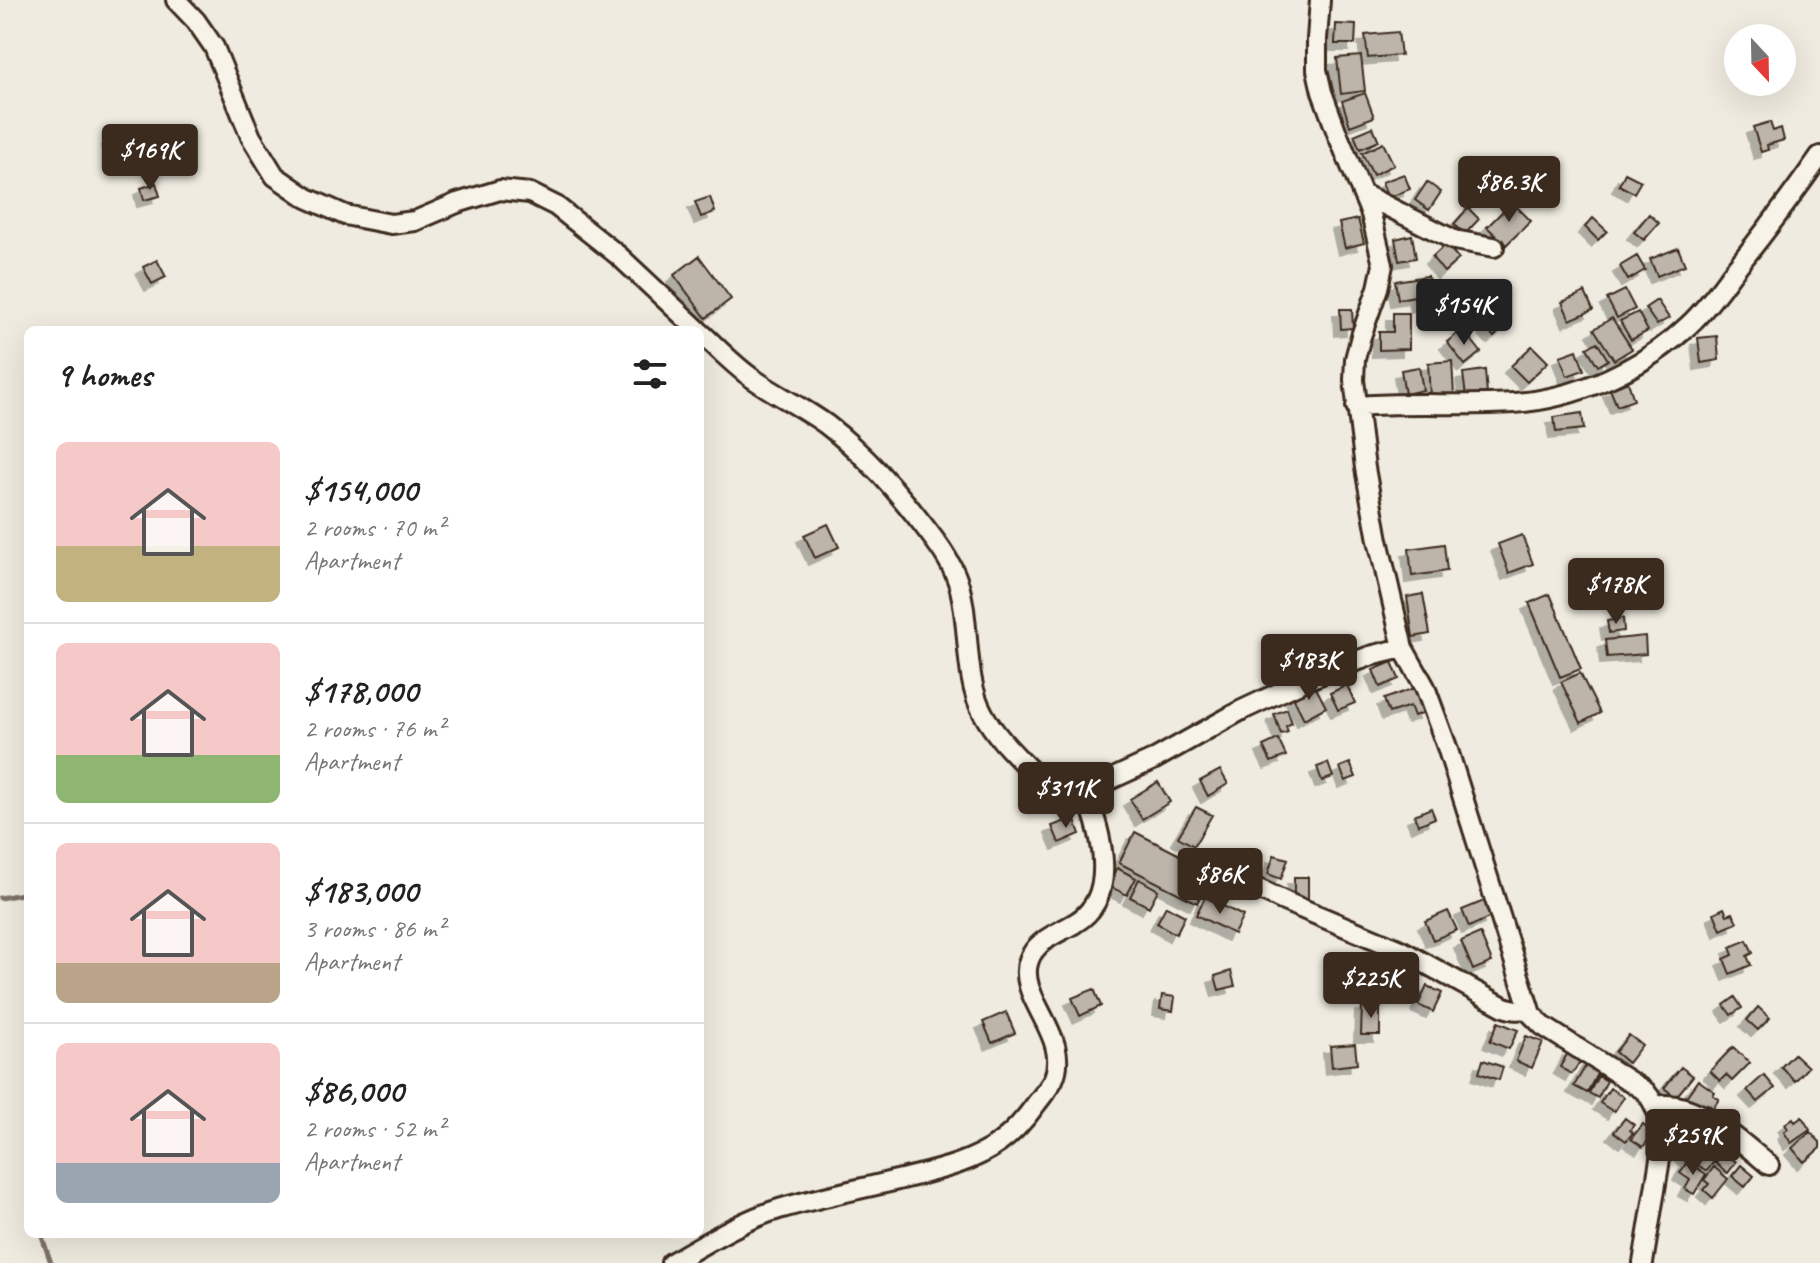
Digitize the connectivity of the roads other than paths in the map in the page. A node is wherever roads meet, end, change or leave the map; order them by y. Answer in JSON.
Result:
{"nodes":[{"id":1,"x":176,"y":0,"type":"edge"},
{"id":2,"x":1320,"y":0,"type":"edge"},
{"id":3,"x":1820,"y":156,"type":"edge"},
{"id":4,"x":1363,"y":194,"type":"junction"},
{"id":5,"x":1494,"y":247,"type":"dead end"},
{"id":6,"x":694,"y":326,"type":"edge"},
{"id":7,"x":704,"y":335,"type":"edge"},
{"id":8,"x":1356,"y":406,"type":"junction"},
{"id":9,"x":1403,"y":648,"type":"junction"},
{"id":10,"x":1085,"y":791,"type":"junction"},
{"id":11,"x":1224,"y":873,"type":"dead end"},
{"id":12,"x":1528,"y":1008,"type":"junction"},
{"id":13,"x":1656,"y":1106,"type":"junction"},
{"id":14,"x":1769,"y":1165,"type":"dead end"},
{"id":15,"x":671,"y":1263,"type":"edge"},
{"id":16,"x":1643,"y":1263,"type":"edge"}],
"edges":[{"from":1,"to":6,"type":"street"},
{"from":2,"to":4,"type":"street"},
{"from":3,"to":8,"type":"street"},
{"from":4,"to":5,"type":"street"},
{"from":4,"to":8,"type":"street"},
{"from":7,"to":10,"type":"street"},
{"from":8,"to":9,"type":"street"},
{"from":9,"to":10,"type":"street"},
{"from":9,"to":12,"type":"street"},
{"from":10,"to":15,"type":"street"},
{"from":11,"to":12,"type":"street"},
{"from":12,"to":13,"type":"street"},
{"from":13,"to":14,"type":"street"},
{"from":13,"to":16,"type":"street"}]}
